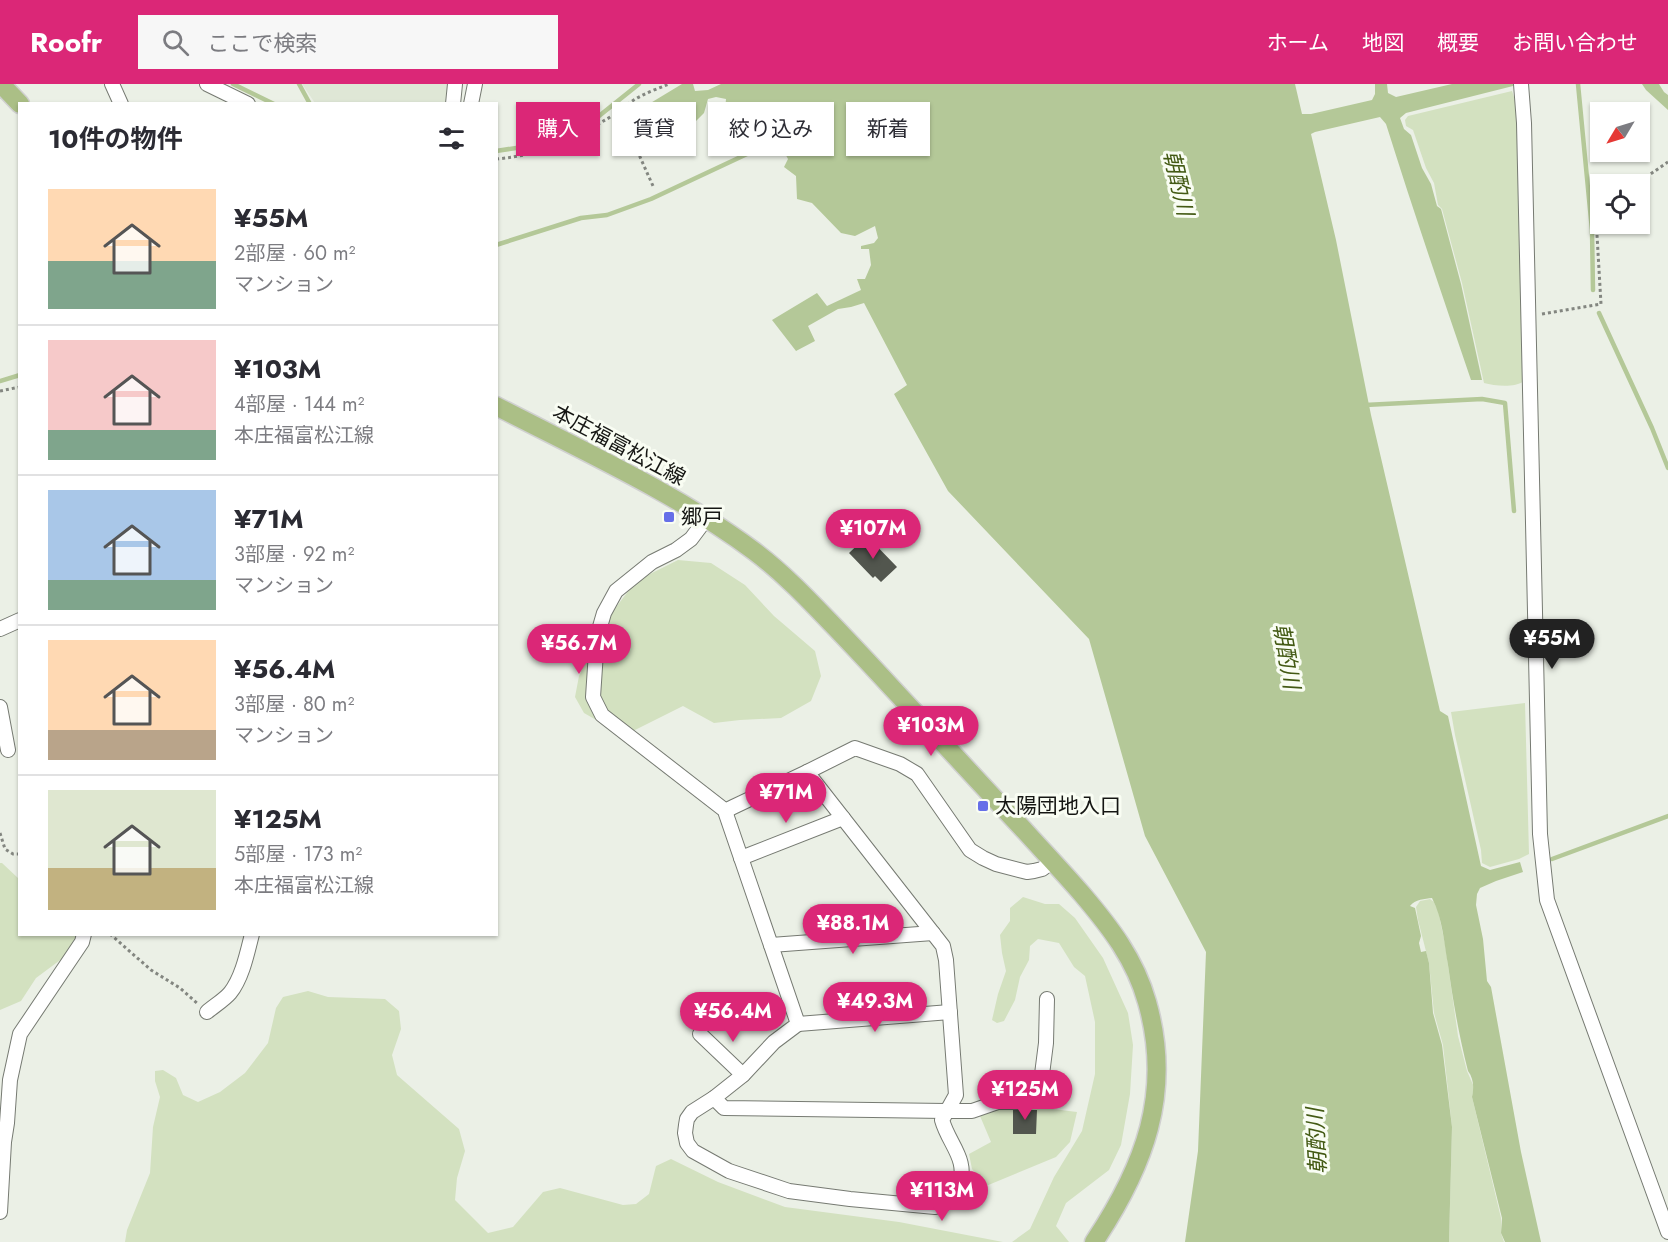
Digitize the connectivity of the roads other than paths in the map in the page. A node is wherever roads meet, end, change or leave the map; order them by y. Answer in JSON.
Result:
{"nodes":[{"id":1,"x":1,"y":84,"type":"edge"},
{"id":2,"x":112,"y":84,"type":"edge"},
{"id":3,"x":207,"y":84,"type":"edge"},
{"id":4,"x":455,"y":84,"type":"edge"},
{"id":5,"x":476,"y":84,"type":"edge"},
{"id":6,"x":1521,"y":88,"type":"edge"},
{"id":7,"x":18,"y":102,"type":"edge"},
{"id":8,"x":120,"y":102,"type":"edge"},
{"id":9,"x":244,"y":102,"type":"edge"},
{"id":10,"x":453,"y":102,"type":"edge"},
{"id":11,"x":472,"y":102,"type":"edge"},
{"id":12,"x":498,"y":407,"type":"edge"},
{"id":13,"x":706,"y":519,"type":"junction"},
{"id":14,"x":18,"y":621,"type":"edge"},
{"id":15,"x":0,"y":629,"type":"edge"},
{"id":16,"x":0,"y":707,"type":"edge"},
{"id":17,"x":9,"y":750,"type":"edge"},
{"id":18,"x":807,"y":772,"type":"junction"},
{"id":19,"x":727,"y":812,"type":"junction"},
{"id":20,"x":843,"y":818,"type":"junction"},
{"id":21,"x":741,"y":858,"type":"junction"},
{"id":22,"x":1053,"y":861,"type":"junction"},
{"id":23,"x":933,"y":933,"type":"junction"},
{"id":24,"x":84,"y":936,"type":"edge"},
{"id":25,"x":251,"y":936,"type":"edge"},
{"id":26,"x":771,"y":945,"type":"junction"},
{"id":27,"x":1047,"y":999,"type":"dead end"},
{"id":28,"x":207,"y":1012,"type":"road end"},
{"id":29,"x":950,"y":1012,"type":"junction"},
{"id":30,"x":798,"y":1024,"type":"junction"},
{"id":31,"x":700,"y":1034,"type":"dead end"},
{"id":32,"x":743,"y":1075,"type":"junction"},
{"id":33,"x":714,"y":1098,"type":"junction"},
{"id":34,"x":946,"y":1111,"type":"junction"},
{"id":35,"x":0,"y":1212,"type":"edge"},
{"id":36,"x":1668,"y":1232,"type":"edge"},
{"id":37,"x":1094,"y":1242,"type":"edge"}],
"edges":[{"from":1,"to":7,"type":"main road"},
{"from":2,"to":8,"type":"street"},
{"from":3,"to":9,"type":"street"},
{"from":4,"to":10,"type":"street"},
{"from":5,"to":11,"type":"street"},
{"from":6,"to":36,"type":"street"},
{"from":12,"to":13,"type":"main road","name":"本庄福富松江線"},
{"from":13,"to":19,"type":"street"},
{"from":13,"to":22,"type":"main road","name":"本庄福富松江線"},
{"from":14,"to":15,"type":"street"},
{"from":16,"to":17,"type":"street"},
{"from":18,"to":19,"type":"street"},
{"from":18,"to":20,"type":"street"},
{"from":18,"to":22,"type":"street"},
{"from":19,"to":21,"type":"street"},
{"from":20,"to":21,"type":"street"},
{"from":20,"to":23,"type":"street"},
{"from":21,"to":26,"type":"street"},
{"from":22,"to":37,"type":"main road","name":"本庄福富松江線"},
{"from":23,"to":26,"type":"street"},
{"from":23,"to":29,"type":"street"},
{"from":24,"to":35,"type":"street"},
{"from":25,"to":28,"type":"street"},
{"from":26,"to":30,"type":"street"},
{"from":27,"to":34,"type":"street"},
{"from":29,"to":30,"type":"street"},
{"from":29,"to":34,"type":"street"},
{"from":30,"to":32,"type":"street"},
{"from":31,"to":32,"type":"street"},
{"from":32,"to":33,"type":"street"},
{"from":33,"to":34,"type":"street"},
{"from":33,"to":34,"type":"street"}]}
